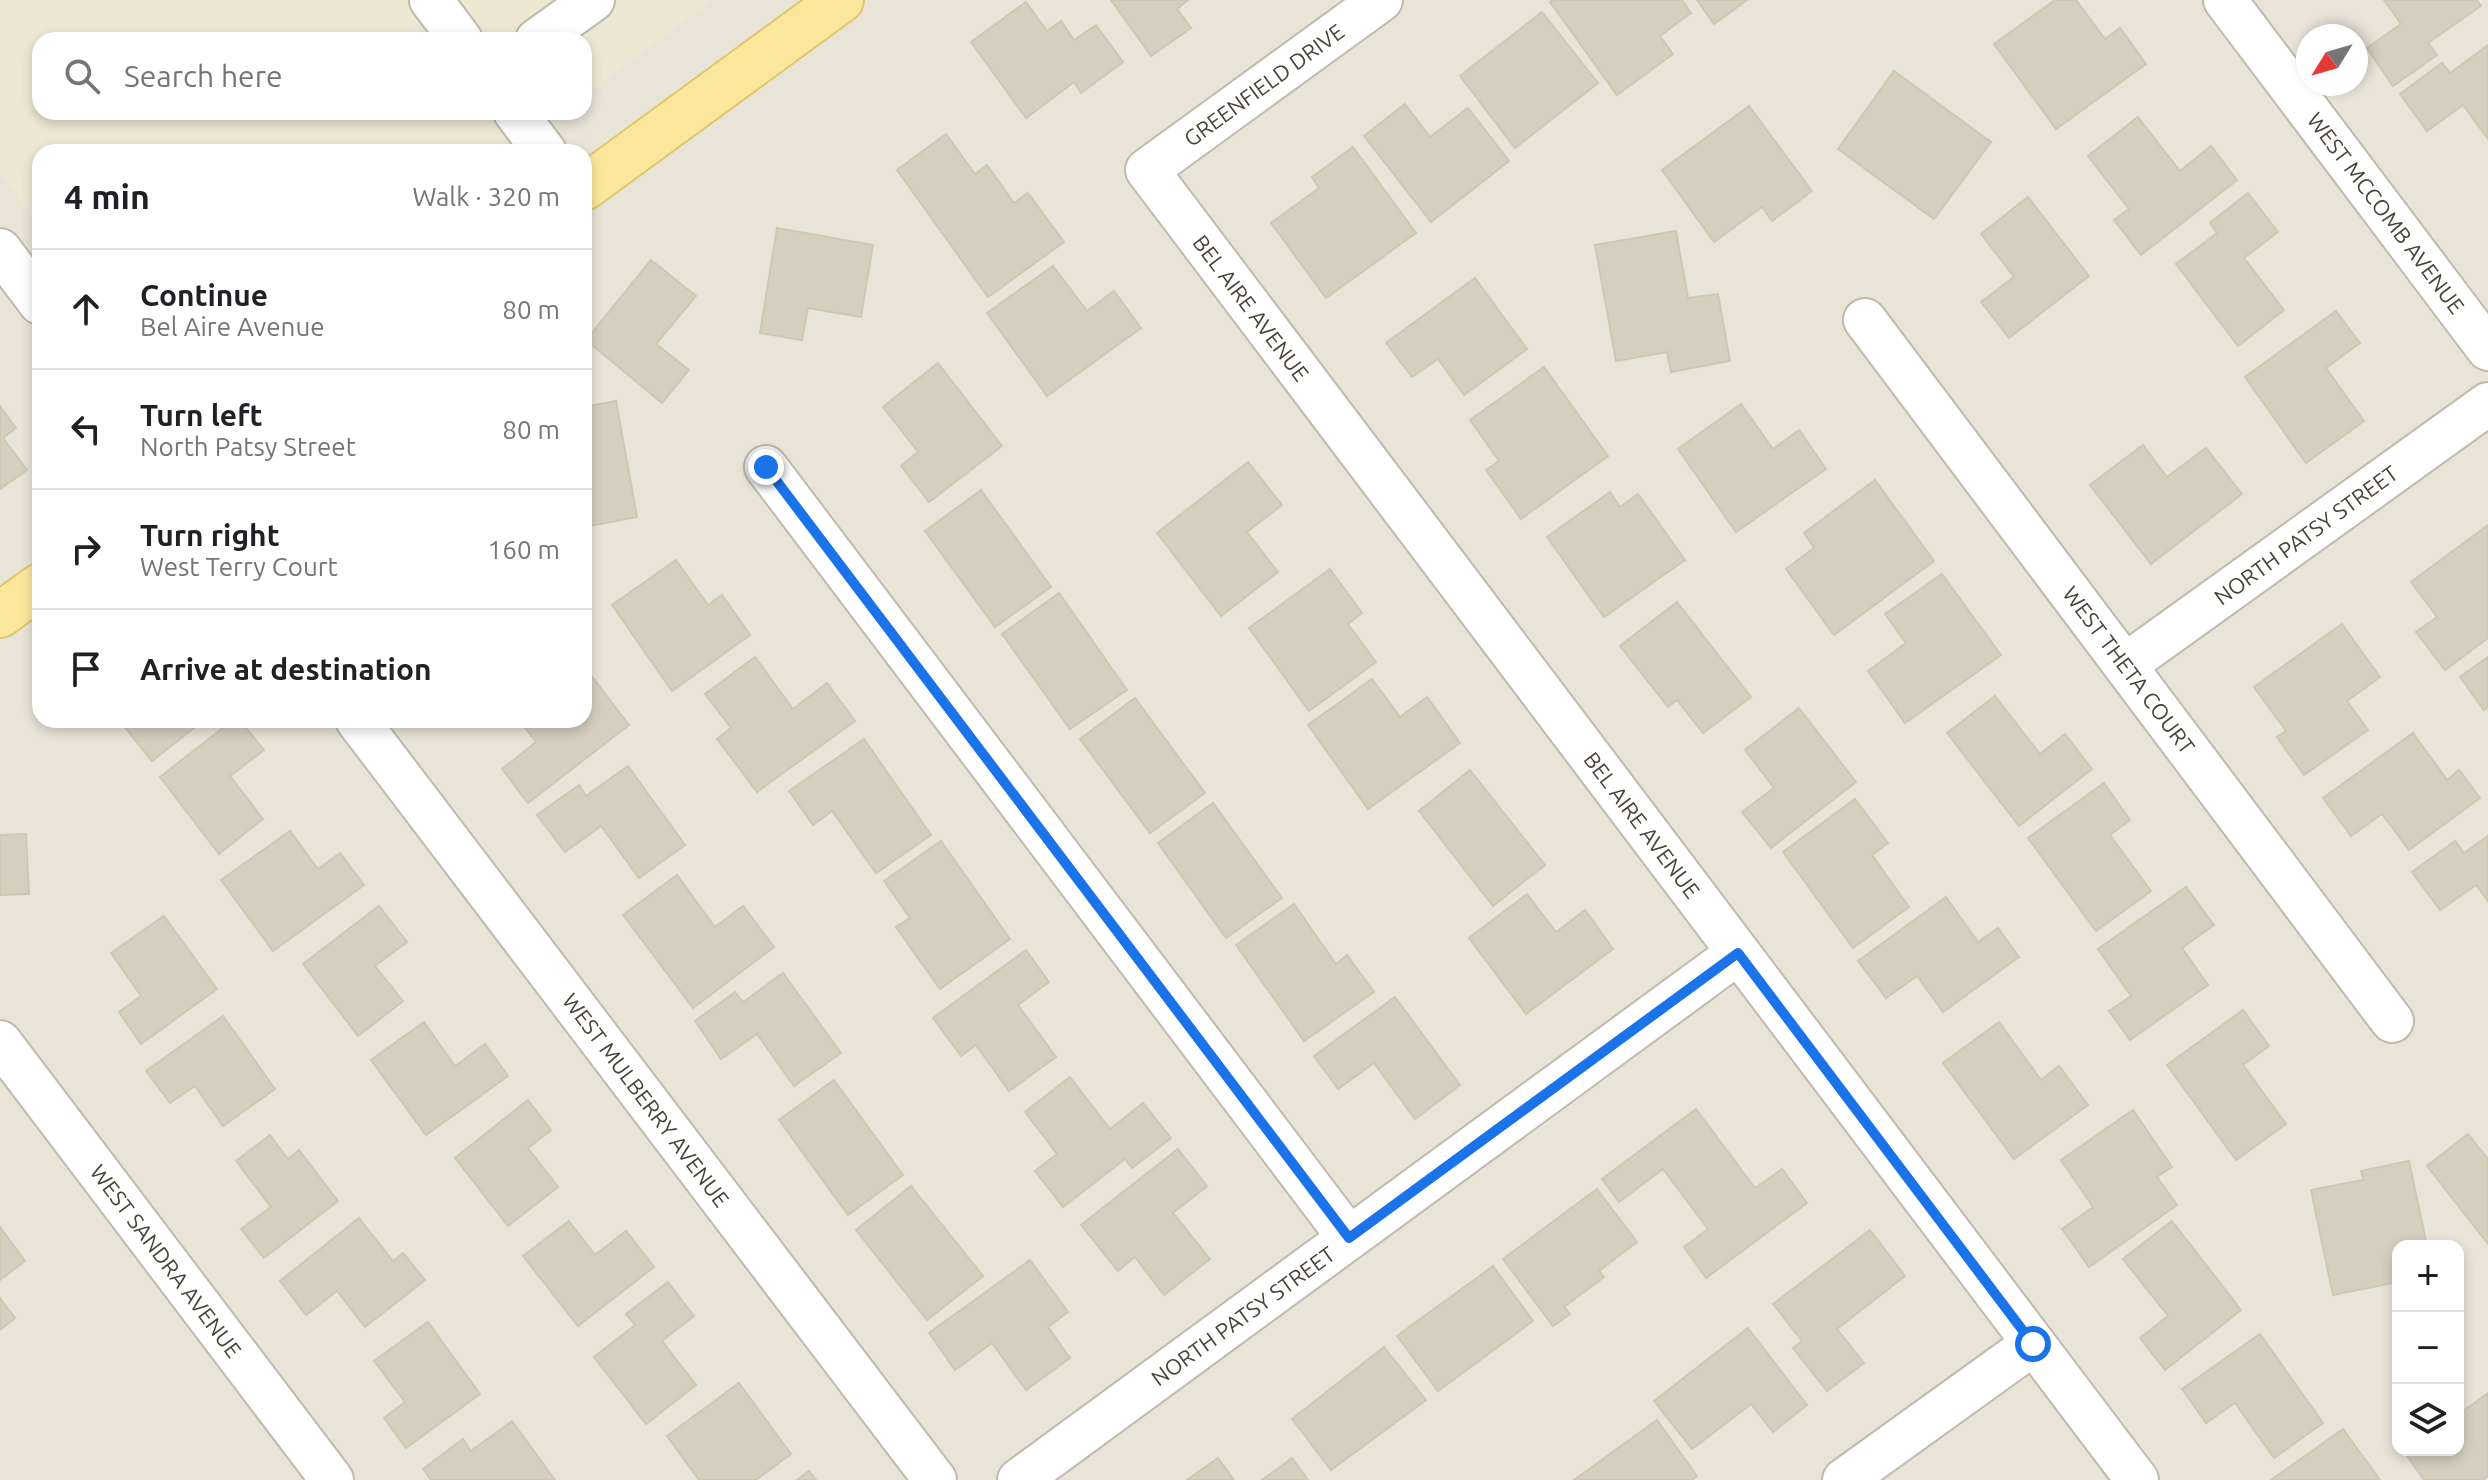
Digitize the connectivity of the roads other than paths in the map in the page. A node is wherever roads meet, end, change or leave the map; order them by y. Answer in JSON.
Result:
{"nodes":[{"id":1,"x":431,"y":0,"type":"edge"},
{"id":2,"x":593,"y":0,"type":"edge"},
{"id":3,"x":841,"y":0,"type":"edge"},
{"id":4,"x":1381,"y":0,"type":"edge"},
{"id":5,"x":2225,"y":0,"type":"edge"},
{"id":6,"x":455,"y":32,"type":"edge"},
{"id":7,"x":548,"y":32,"type":"edge"},
{"id":8,"x":521,"y":120,"type":"edge"},
{"id":9,"x":539,"y":144,"type":"edge"},
{"id":10,"x":1147,"y":170,"type":"joint"},
{"id":11,"x":592,"y":182,"type":"edge"},
{"id":12,"x":0,"y":250,"type":"edge"},
{"id":13,"x":32,"y":292,"type":"edge"},
{"id":14,"x":1865,"y":320,"type":"dead end"},
{"id":15,"x":2488,"y":349,"type":"edge"},
{"id":16,"x":2488,"y":404,"type":"edge"},
{"id":17,"x":766,"y":467,"type":"dead end"},
{"id":18,"x":32,"y":592,"type":"edge"},
{"id":19,"x":0,"y":615,"type":"edge"},
{"id":20,"x":2125,"y":665,"type":"junction"},
{"id":21,"x":363,"y":728,"type":"edge"},
{"id":22,"x":1738,"y":953,"type":"junction"},
{"id":23,"x":2392,"y":1021,"type":"dead end"},
{"id":24,"x":0,"y":1042,"type":"edge"},
{"id":25,"x":1349,"y":1238,"type":"junction"},
{"id":26,"x":2033,"y":1344,"type":"junction"},
{"id":27,"x":332,"y":1480,"type":"edge"},
{"id":28,"x":935,"y":1480,"type":"edge"},
{"id":29,"x":1019,"y":1480,"type":"edge"},
{"id":30,"x":1844,"y":1480,"type":"edge"},
{"id":31,"x":2137,"y":1480,"type":"edge"}],
"edges":[{"from":1,"to":6,"type":"street"},
{"from":2,"to":7,"type":"street"},
{"from":3,"to":11,"type":"main road"},
{"from":4,"to":10,"type":"street","name":"GREENFIELD DRIVE"},
{"from":5,"to":15,"type":"street","name":"WEST MCCOMB AVENUE"},
{"from":8,"to":9,"type":"street"},
{"from":10,"to":22,"type":"street","name":"BEL AIRE AVENUE"},
{"from":12,"to":13,"type":"street"},
{"from":14,"to":20,"type":"street","name":"WEST THETA COURT"},
{"from":16,"to":20,"type":"street","name":"NORTH PATSY STREET"},
{"from":17,"to":25,"type":"street"},
{"from":18,"to":19,"type":"main road"},
{"from":20,"to":23,"type":"street","name":"WEST THETA COURT"},
{"from":21,"to":28,"type":"street","name":"WEST MULBERRY AVENUE"},
{"from":22,"to":25,"type":"street","name":"NORTH PATSY STREET"},
{"from":22,"to":26,"type":"street","name":"BEL AIRE AVENUE"},
{"from":24,"to":27,"type":"street","name":"WEST SANDRA AVENUE"},
{"from":25,"to":29,"type":"street","name":"NORTH PATSY STREET"},
{"from":26,"to":30,"type":"street"},
{"from":26,"to":31,"type":"street","name":"BEL AIRE AVENUE"}]}
